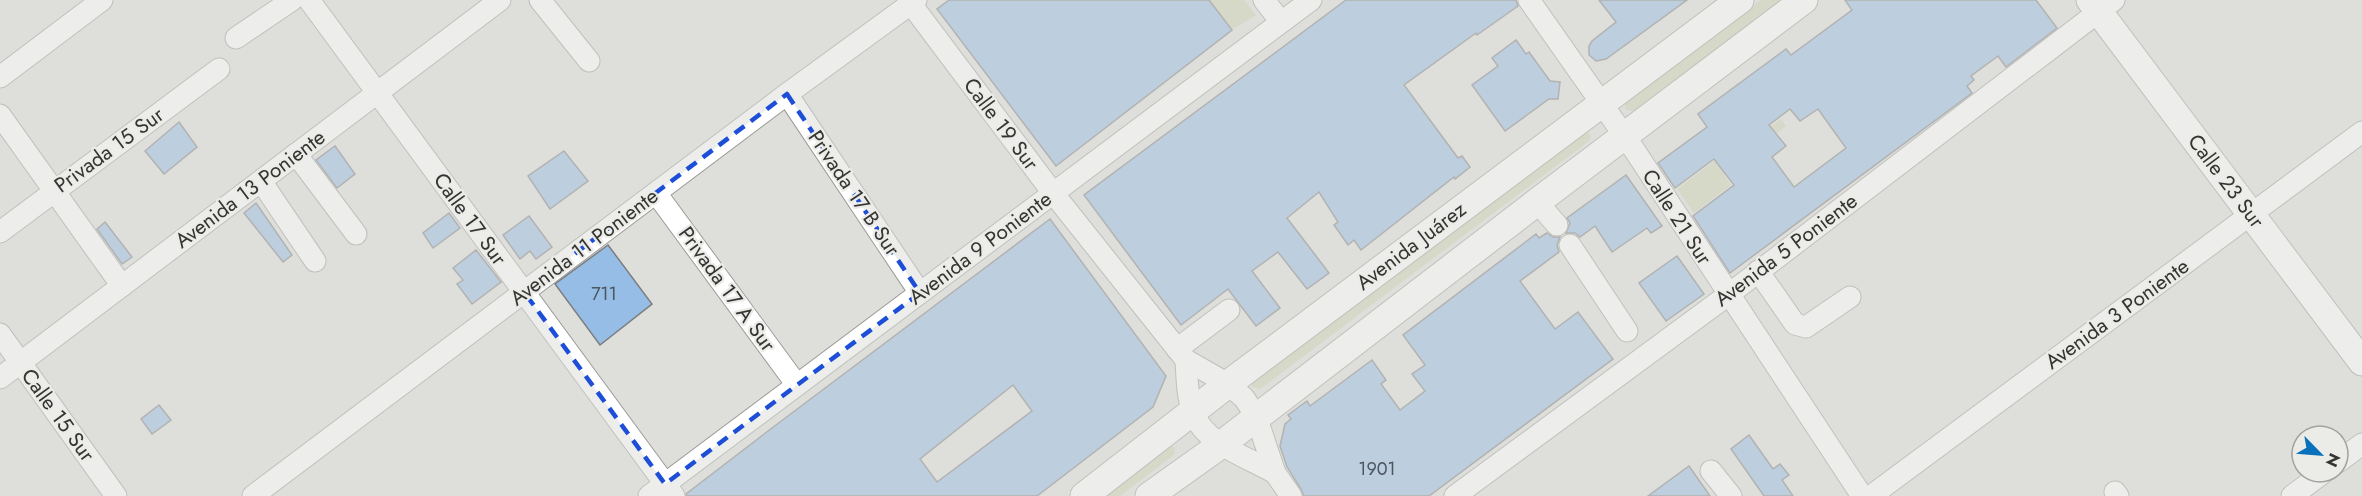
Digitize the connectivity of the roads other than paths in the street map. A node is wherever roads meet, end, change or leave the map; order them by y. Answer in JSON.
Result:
{"nodes":[{"id":1,"x":102,"y":0,"type":"edge"},
{"id":2,"x":292,"y":0,"type":"edge"},
{"id":3,"x":309,"y":0,"type":"edge"},
{"id":4,"x":540,"y":0,"type":"edge"},
{"id":5,"x":1264,"y":0,"type":"edge"},
{"id":6,"x":1311,"y":0,"type":"edge"},
{"id":7,"x":1529,"y":0,"type":"edge"},
{"id":8,"x":1740,"y":0,"type":"edge"},
{"id":9,"x":1804,"y":0,"type":"edge"},
{"id":10,"x":498,"y":1,"type":"edge"},
{"id":11,"x":911,"y":1,"type":"edge"},
{"id":12,"x":2101,"y":4,"type":"edge"},
{"id":13,"x":1281,"y":22,"type":"junction"},
{"id":14,"x":236,"y":38,"type":"dead end"},
{"id":15,"x":589,"y":61,"type":"dead end"},
{"id":16,"x":219,"y":69,"type":"dead end"},
{"id":17,"x":0,"y":77,"type":"edge"},
{"id":18,"x":377,"y":92,"type":"junction"},
{"id":19,"x":787,"y":94,"type":"junction"},
{"id":20,"x":1602,"y":103,"type":"junction"},
{"id":21,"x":0,"y":116,"type":"edge"},
{"id":22,"x":2362,"y":132,"type":"edge"},
{"id":23,"x":1623,"y":136,"type":"junction"},
{"id":24,"x":296,"y":154,"type":"junction"},
{"id":25,"x":261,"y":181,"type":"junction"},
{"id":26,"x":54,"y":191,"type":"junction"},
{"id":27,"x":656,"y":193,"type":"junction"},
{"id":28,"x":1053,"y":193,"type":"junction"},
{"id":29,"x":1537,"y":202,"type":"junction"},
{"id":30,"x":2252,"y":215,"type":"junction"},
{"id":31,"x":1557,"y":225,"type":"dead end"},
{"id":32,"x":0,"y":231,"type":"edge"},
{"id":33,"x":356,"y":234,"type":"dead end"},
{"id":34,"x":1570,"y":245,"type":"dead end"},
{"id":35,"x":315,"y":261,"type":"dead end"},
{"id":36,"x":1758,"y":271,"type":"junction"},
{"id":37,"x":122,"y":286,"type":"junction"},
{"id":38,"x":524,"y":292,"type":"junction"},
{"id":39,"x":920,"y":293,"type":"junction"},
{"id":40,"x":1728,"y":295,"type":"junction"},
{"id":41,"x":1850,"y":297,"type":"dead end"},
{"id":42,"x":1228,"y":310,"type":"dead end"},
{"id":43,"x":1627,"y":331,"type":"dead end"},
{"id":44,"x":0,"y":334,"type":"edge"},
{"id":45,"x":1181,"y":355,"type":"junction"},
{"id":46,"x":2362,"y":362,"type":"edge"},
{"id":47,"x":21,"y":363,"type":"junction"},
{"id":48,"x":0,"y":378,"type":"edge"},
{"id":49,"x":1227,"y":384,"type":"junction"},
{"id":50,"x":798,"y":385,"type":"junction"},
{"id":51,"x":1193,"y":413,"type":"junction"},
{"id":52,"x":1256,"y":416,"type":"junction"},
{"id":53,"x":1222,"y":444,"type":"junction"},
{"id":54,"x":1711,"y":471,"type":"dead end"},
{"id":55,"x":1275,"y":473,"type":"junction"},
{"id":56,"x":2308,"y":484,"type":"edge"},
{"id":57,"x":662,"y":492,"type":"edge"},
{"id":58,"x":116,"y":496,"type":"edge"},
{"id":59,"x":253,"y":496,"type":"edge"},
{"id":60,"x":1084,"y":496,"type":"edge"},
{"id":61,"x":1149,"y":496,"type":"edge"},
{"id":62,"x":1291,"y":496,"type":"edge"},
{"id":63,"x":1455,"y":496,"type":"edge"},
{"id":64,"x":1731,"y":496,"type":"edge"},
{"id":65,"x":1862,"y":496,"type":"edge"},
{"id":66,"x":1871,"y":496,"type":"edge"},
{"id":67,"x":2292,"y":496,"type":"edge"}],
"edges":[{"from":1,"to":17,"type":"street"},
{"from":2,"to":14,"type":"street"},
{"from":3,"to":18,"type":"street","name":"Calle 17 Sur"},
{"from":4,"to":15,"type":"street"},
{"from":5,"to":13,"type":"street"},
{"from":6,"to":13,"type":"street","name":"Avenida 9 Poniente"},
{"from":7,"to":20,"type":"street","name":"Calle 21 Sur"},
{"from":8,"to":20,"type":"main road","name":"Avenida Juárez"},
{"from":9,"to":23,"type":"main road","name":"Avenida Juárez"},
{"from":10,"to":18,"type":"street","name":"Avenida 13 Poniente"},
{"from":11,"to":19,"type":"street","name":"Avenida 11 Poniente"},
{"from":11,"to":28,"type":"street","name":"Calle 19 Sur"},
{"from":12,"to":30,"type":"main road","name":"Calle 23 Sur"},
{"from":12,"to":36,"type":"street","name":"Avenida 5 Poniente"},
{"from":13,"to":28,"type":"street","name":"Avenida 9 Poniente"},
{"from":16,"to":26,"type":"street","name":"Privada 15 Sur"},
{"from":18,"to":24,"type":"street","name":"Avenida 13 Poniente"},
{"from":18,"to":38,"type":"street","name":"Calle 17 Sur"},
{"from":19,"to":27,"type":"street","name":"Avenida 11 Poniente"},
{"from":19,"to":39,"type":"street","name":"Privada 17 B Sur"},
{"from":20,"to":23,"type":"street","name":"Calle 21 Sur"},
{"from":20,"to":49,"type":"main road","name":"Avenida Juárez"},
{"from":21,"to":26,"type":"street"},
{"from":22,"to":30,"type":"street","name":"Avenida 3 Poniente"},
{"from":23,"to":29,"type":"main road","name":"Avenida Juárez"},
{"from":23,"to":40,"type":"street","name":"Calle 21 Sur"},
{"from":24,"to":25,"type":"street","name":"Avenida 13 Poniente"},
{"from":24,"to":33,"type":"street"},
{"from":25,"to":35,"type":"street"},
{"from":25,"to":37,"type":"street","name":"Avenida 13 Poniente"},
{"from":26,"to":32,"type":"street","name":"Privada 15 Sur"},
{"from":26,"to":37,"type":"street"},
{"from":27,"to":38,"type":"street","name":"Avenida 11 Poniente"},
{"from":27,"to":50,"type":"street","name":"Privada 17 A Sur"},
{"from":28,"to":39,"type":"street","name":"Avenida 9 Poniente"},
{"from":28,"to":45,"type":"street","name":"Calle 19 Sur"},
{"from":29,"to":31,"type":"street"},
{"from":29,"to":52,"type":"main road","name":"Avenida Juárez"},
{"from":30,"to":46,"type":"main road","name":"Calle 23 Sur"},
{"from":30,"to":66,"type":"street","name":"Avenida 3 Poniente"},
{"from":34,"to":43,"type":"street"},
{"from":36,"to":40,"type":"street","name":"Avenida 5 Poniente"},
{"from":36,"to":41,"type":"street"},
{"from":37,"to":47,"type":"street","name":"Avenida 13 Poniente"},
{"from":38,"to":57,"type":"street","name":"Calle 17 Sur"},
{"from":38,"to":59,"type":"street","name":"Avenida 11 Poniente"},
{"from":39,"to":50,"type":"street","name":"Avenida 9 Poniente"},
{"from":40,"to":63,"type":"street","name":"Avenida 5 Poniente"},
{"from":40,"to":65,"type":"street","name":"Calle 21 Sur"},
{"from":42,"to":45,"type":"street"},
{"from":44,"to":47,"type":"street","name":"Calle 15 Sur"},
{"from":45,"to":49,"type":"street","name":"Calle 19 Sur"},
{"from":45,"to":51,"type":"street","name":"Calle 19 Sur"},
{"from":47,"to":48,"type":"street","name":"Avenida 13 Poniente"},
{"from":47,"to":58,"type":"street","name":"Calle 15 Sur"},
{"from":49,"to":51,"type":"main road","name":"Avenida Juárez"},
{"from":49,"to":52,"type":"street","name":"Calle 19 Sur"},
{"from":50,"to":57,"type":"street","name":"Avenida 9 Poniente"},
{"from":51,"to":53,"type":"street","name":"Calle 19 Sur"},
{"from":51,"to":60,"type":"main road","name":"Avenida Juárez"},
{"from":52,"to":53,"type":"main road","name":"Avenida Juárez"},
{"from":52,"to":55,"type":"street","name":"Calle 19 Sur"},
{"from":53,"to":55,"type":"street","name":"Calle 19 Sur"},
{"from":53,"to":61,"type":"main road","name":"Avenida Juárez"},
{"from":54,"to":64,"type":"street"},
{"from":55,"to":62,"type":"street","name":"Calle 19 Sur"},
{"from":56,"to":67,"type":"street"}]}
